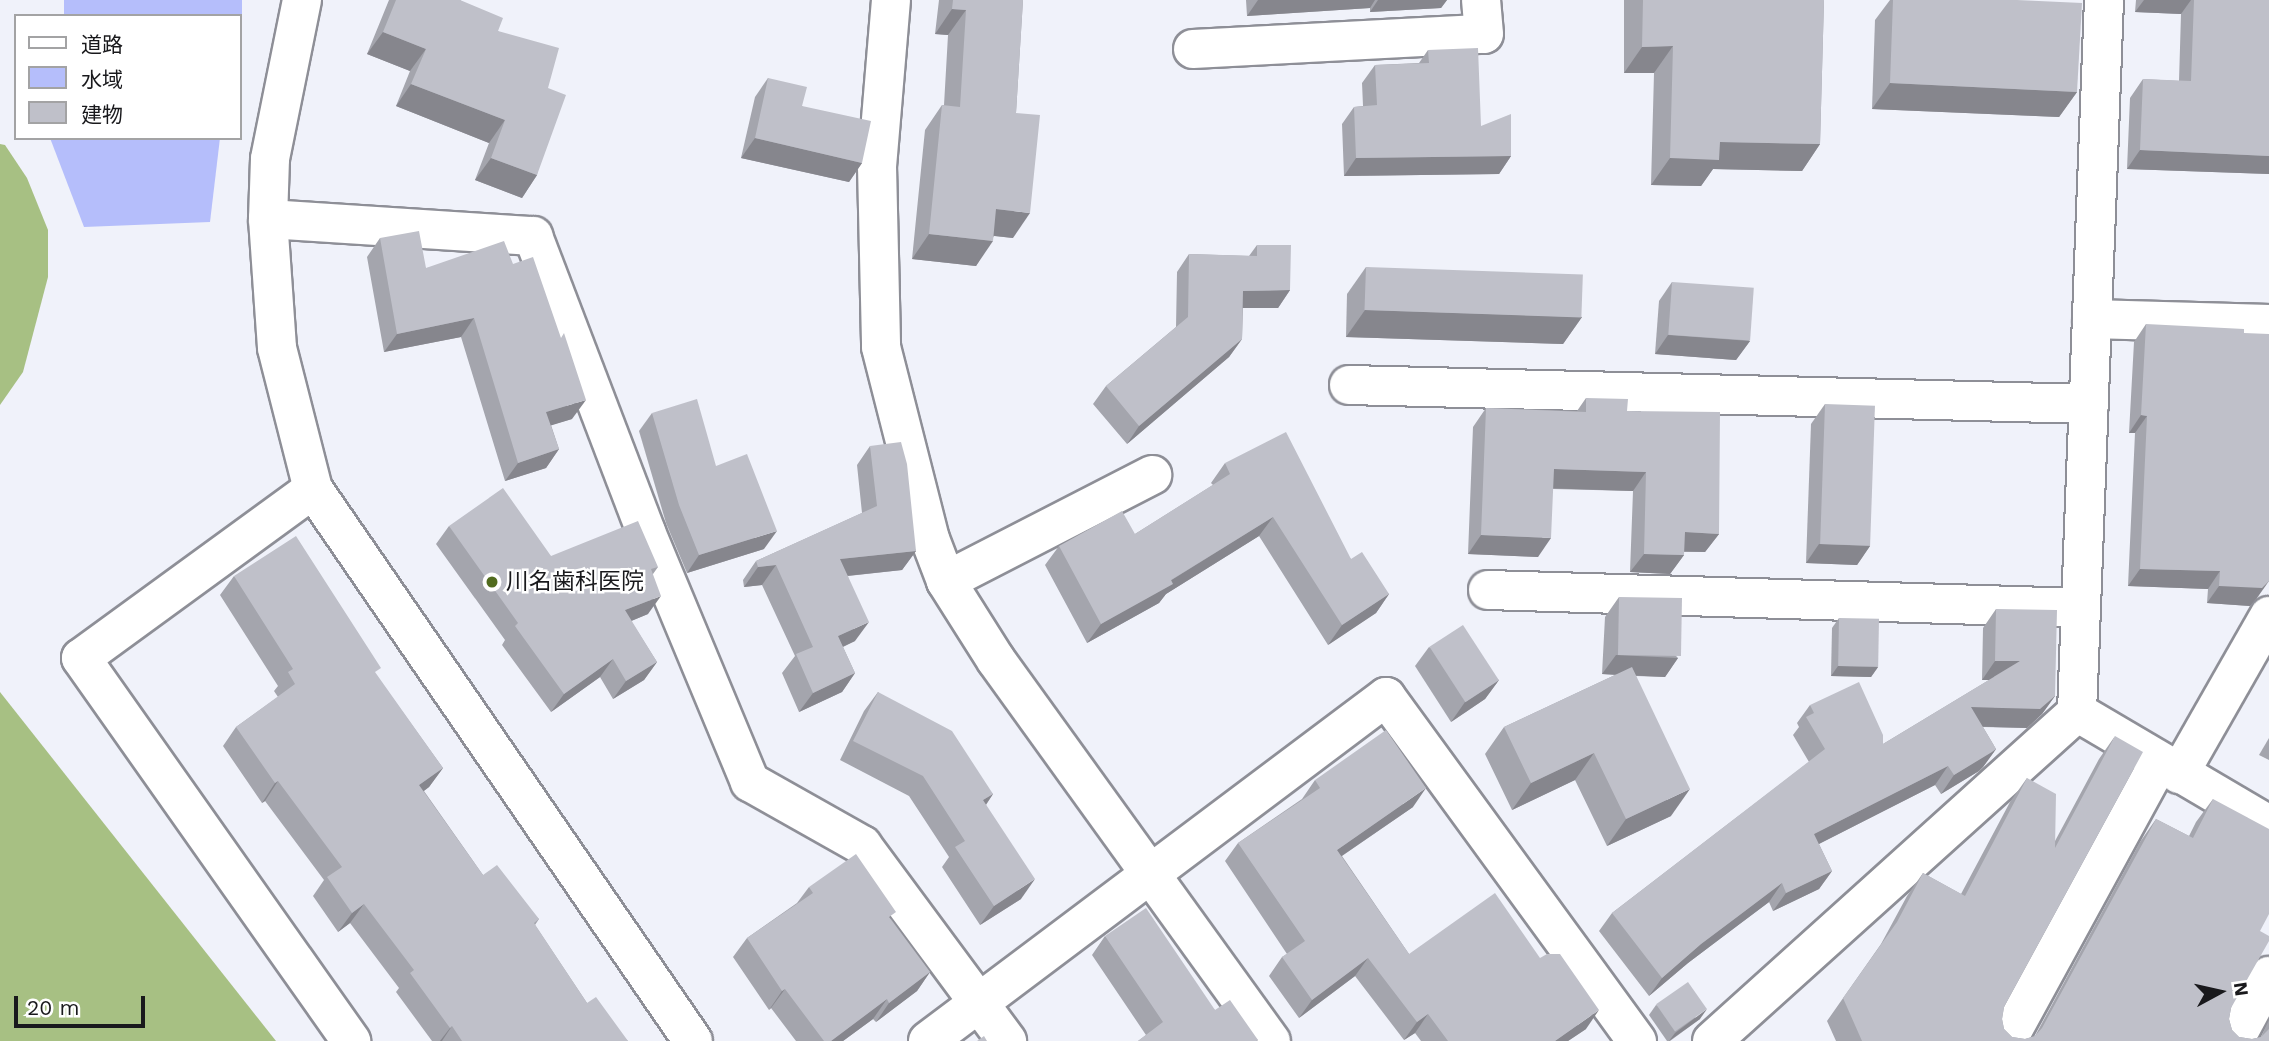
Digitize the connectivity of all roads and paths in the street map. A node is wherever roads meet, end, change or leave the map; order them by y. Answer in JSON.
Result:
{"nodes":[{"id":1,"x":302,"y":0,"type":"edge"},
{"id":2,"x":891,"y":0,"type":"edge"},
{"id":3,"x":1481,"y":0,"type":"edge"},
{"id":4,"x":2104,"y":0,"type":"edge"},
{"id":5,"x":1193,"y":49,"type":"dead end"},
{"id":6,"x":268,"y":219,"type":"junction"},
{"id":7,"x":2092,"y":319,"type":"junction"},
{"id":8,"x":2269,"y":324,"type":"edge"},
{"id":9,"x":1349,"y":385,"type":"dead end"},
{"id":10,"x":2089,"y":404,"type":"junction"},
{"id":11,"x":1152,"y":475,"type":"dead end"},
{"id":12,"x":313,"y":489,"type":"junction"},
{"id":13,"x":946,"y":580,"type":"junction"},
{"id":14,"x":1488,"y":590,"type":"dead end"},
{"id":15,"x":2081,"y":608,"type":"junction"},
{"id":16,"x":2269,"y":615,"type":"edge"},
{"id":17,"x":2077,"y":712,"type":"junction"},
{"id":18,"x":2169,"y":768,"type":"junction"},
{"id":19,"x":2269,"y":825,"type":"edge"},
{"id":20,"x":1150,"y":873,"type":"junction"},
{"id":21,"x":2269,"y":976,"type":"edge"},
{"id":22,"x":980,"y":1002,"type":"junction"},
{"id":23,"x":351,"y":1041,"type":"edge"},
{"id":24,"x":692,"y":1041,"type":"edge"},
{"id":25,"x":928,"y":1041,"type":"edge"},
{"id":26,"x":1007,"y":1041,"type":"edge"},
{"id":27,"x":1271,"y":1041,"type":"edge"},
{"id":28,"x":1637,"y":1041,"type":"edge"},
{"id":29,"x":1712,"y":1041,"type":"edge"},
{"id":30,"x":2007,"y":1041,"type":"edge"},
{"id":31,"x":2234,"y":1041,"type":"edge"}],
"edges":[{"from":1,"to":6,"type":"street"},
{"from":2,"to":13,"type":"street"},
{"from":3,"to":5,"type":"street"},
{"from":4,"to":7,"type":"street"},
{"from":6,"to":12,"type":"street"},
{"from":6,"to":22,"type":"street"},
{"from":7,"to":8,"type":"street"},
{"from":7,"to":10,"type":"street"},
{"from":9,"to":10,"type":"street"},
{"from":10,"to":15,"type":"street"},
{"from":11,"to":13,"type":"street"},
{"from":12,"to":23,"type":"street"},
{"from":12,"to":24,"type":"street"},
{"from":13,"to":20,"type":"street"},
{"from":14,"to":15,"type":"street"},
{"from":15,"to":17,"type":"street"},
{"from":16,"to":18,"type":"street"},
{"from":17,"to":18,"type":"street"},
{"from":17,"to":29,"type":"street"},
{"from":18,"to":19,"type":"street"},
{"from":18,"to":30,"type":"street"},
{"from":20,"to":22,"type":"street"},
{"from":20,"to":27,"type":"street"},
{"from":20,"to":28,"type":"street"},
{"from":21,"to":31,"type":"street"},
{"from":22,"to":25,"type":"street"},
{"from":22,"to":26,"type":"street"}]}
